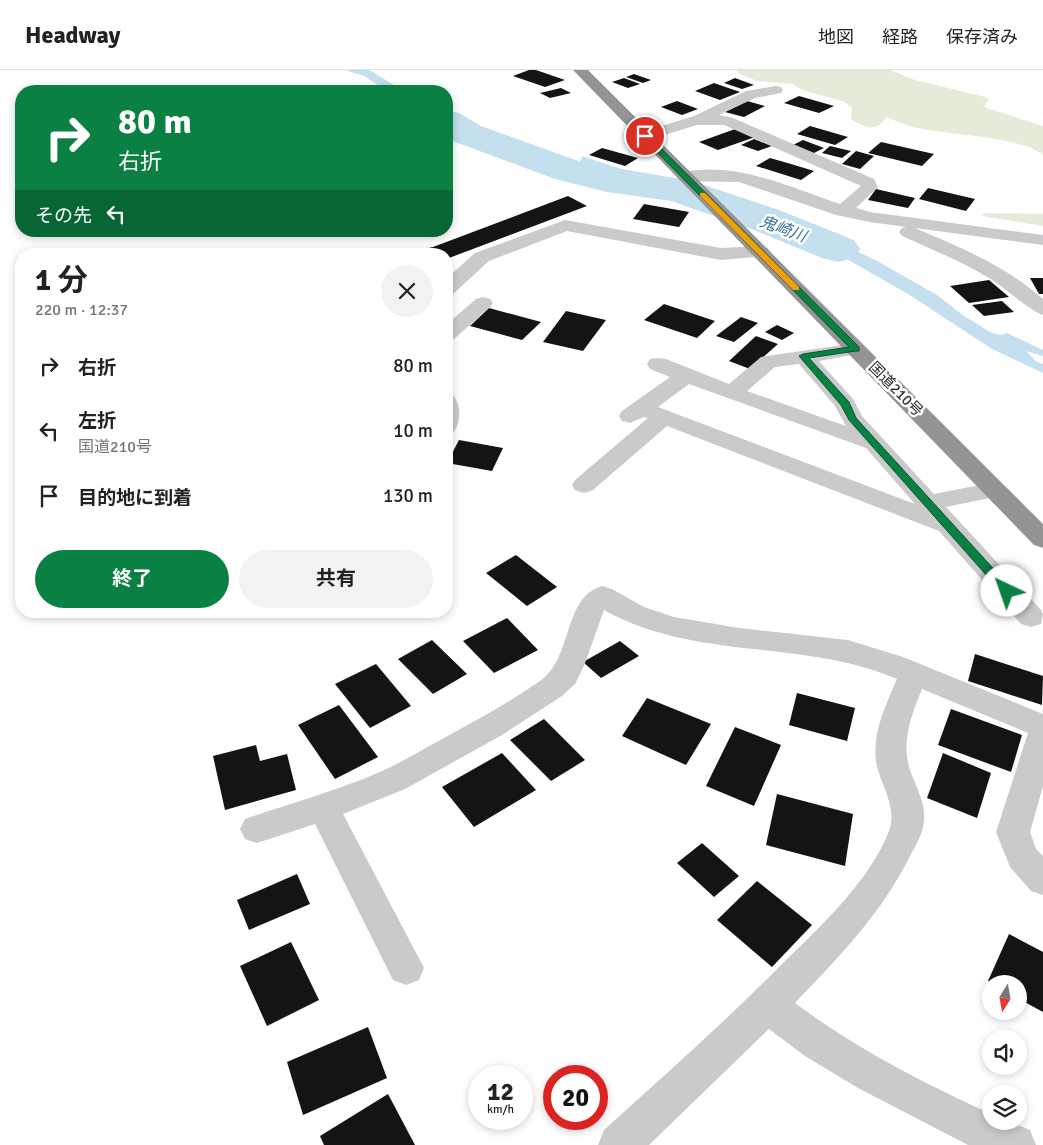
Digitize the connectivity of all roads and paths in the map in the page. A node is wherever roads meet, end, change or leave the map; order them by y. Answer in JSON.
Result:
{"nodes":[{"id":1,"x":580,"y":70,"type":"edge"},
{"id":2,"x":776,"y":90,"type":"dead end"},
{"id":3,"x":700,"y":118,"type":"junction"},
{"id":4,"x":645,"y":136,"type":"junction"},
{"id":5,"x":691,"y":183,"type":"junction"},
{"id":6,"x":842,"y":211,"type":"junction"},
{"id":7,"x":894,"y":222,"type":"junction"},
{"id":8,"x":1043,"y":240,"type":"edge"},
{"id":9,"x":756,"y":247,"type":"junction"},
{"id":10,"x":453,"y":284,"type":"edge"},
{"id":11,"x":483,"y":302,"type":"dead end"},
{"id":12,"x":1043,"y":308,"type":"edge"},
{"id":13,"x":453,"y":330,"type":"edge"},
{"id":14,"x":856,"y":349,"type":"junction"},
{"id":15,"x":803,"y":356,"type":"junction"},
{"id":16,"x":658,"y":364,"type":"dead end"},
{"id":17,"x":686,"y":376,"type":"junction"},
{"id":18,"x":731,"y":393,"type":"junction"},
{"id":19,"x":644,"y":414,"type":"junction"},
{"id":20,"x":875,"y":444,"type":"junction"},
{"id":21,"x":584,"y":485,"type":"dead end"},
{"id":22,"x":995,"y":490,"type":"junction"},
{"id":23,"x":928,"y":503,"type":"junction"},
{"id":24,"x":948,"y":526,"type":"junction"},
{"id":25,"x":1043,"y":539,"type":"edge"},
{"id":26,"x":1031,"y":617,"type":"dead end"},
{"id":27,"x":914,"y":674,"type":"junction"},
{"id":28,"x":1043,"y":727,"type":"edge"},
{"id":29,"x":1043,"y":733,"type":"edge"},
{"id":30,"x":323,"y":808,"type":"junction"},
{"id":31,"x":257,"y":829,"type":"dead end"},
{"id":32,"x":1043,"y":880,"type":"edge"},
{"id":33,"x":406,"y":968,"type":"dead end"},
{"id":34,"x":768,"y":1004,"type":"junction"},
{"id":35,"x":620,"y":1145,"type":"edge"},
{"id":36,"x":1015,"y":1145,"type":"edge"}],
"edges":[{"from":1,"to":4,"type":"highway","name":"国道210号"},
{"from":2,"to":3,"type":"street"},
{"from":3,"to":4,"type":"street"},
{"from":3,"to":6,"type":"street"},
{"from":4,"to":5,"type":"highway","name":"国道210号"},
{"from":5,"to":6,"type":"street"},
{"from":5,"to":9,"type":"highway","name":"国道210号"},
{"from":6,"to":7,"type":"street"},
{"from":7,"to":8,"type":"street"},
{"from":7,"to":12,"type":"street"},
{"from":9,"to":10,"type":"street"},
{"from":9,"to":14,"type":"highway","name":"国道210号"},
{"from":11,"to":13,"type":"street"},
{"from":14,"to":15,"type":"street"},
{"from":14,"to":22,"type":"highway","name":"国道210号"},
{"from":15,"to":18,"type":"street"},
{"from":15,"to":20,"type":"street"},
{"from":16,"to":17,"type":"street"},
{"from":17,"to":18,"type":"street"},
{"from":17,"to":19,"type":"street"},
{"from":18,"to":20,"type":"street"},
{"from":19,"to":21,"type":"street"},
{"from":19,"to":24,"type":"street"},
{"from":20,"to":23,"type":"street"},
{"from":22,"to":23,"type":"street"},
{"from":22,"to":25,"type":"highway","name":"国道210号"},
{"from":23,"to":24,"type":"street"},
{"from":24,"to":26,"type":"street"},
{"from":27,"to":28,"type":"street"},
{"from":27,"to":30,"type":"street"},
{"from":27,"to":34,"type":"street"},
{"from":29,"to":32,"type":"street"},
{"from":30,"to":31,"type":"street"},
{"from":30,"to":33,"type":"street"},
{"from":34,"to":35,"type":"street"},
{"from":34,"to":36,"type":"street"}]}
